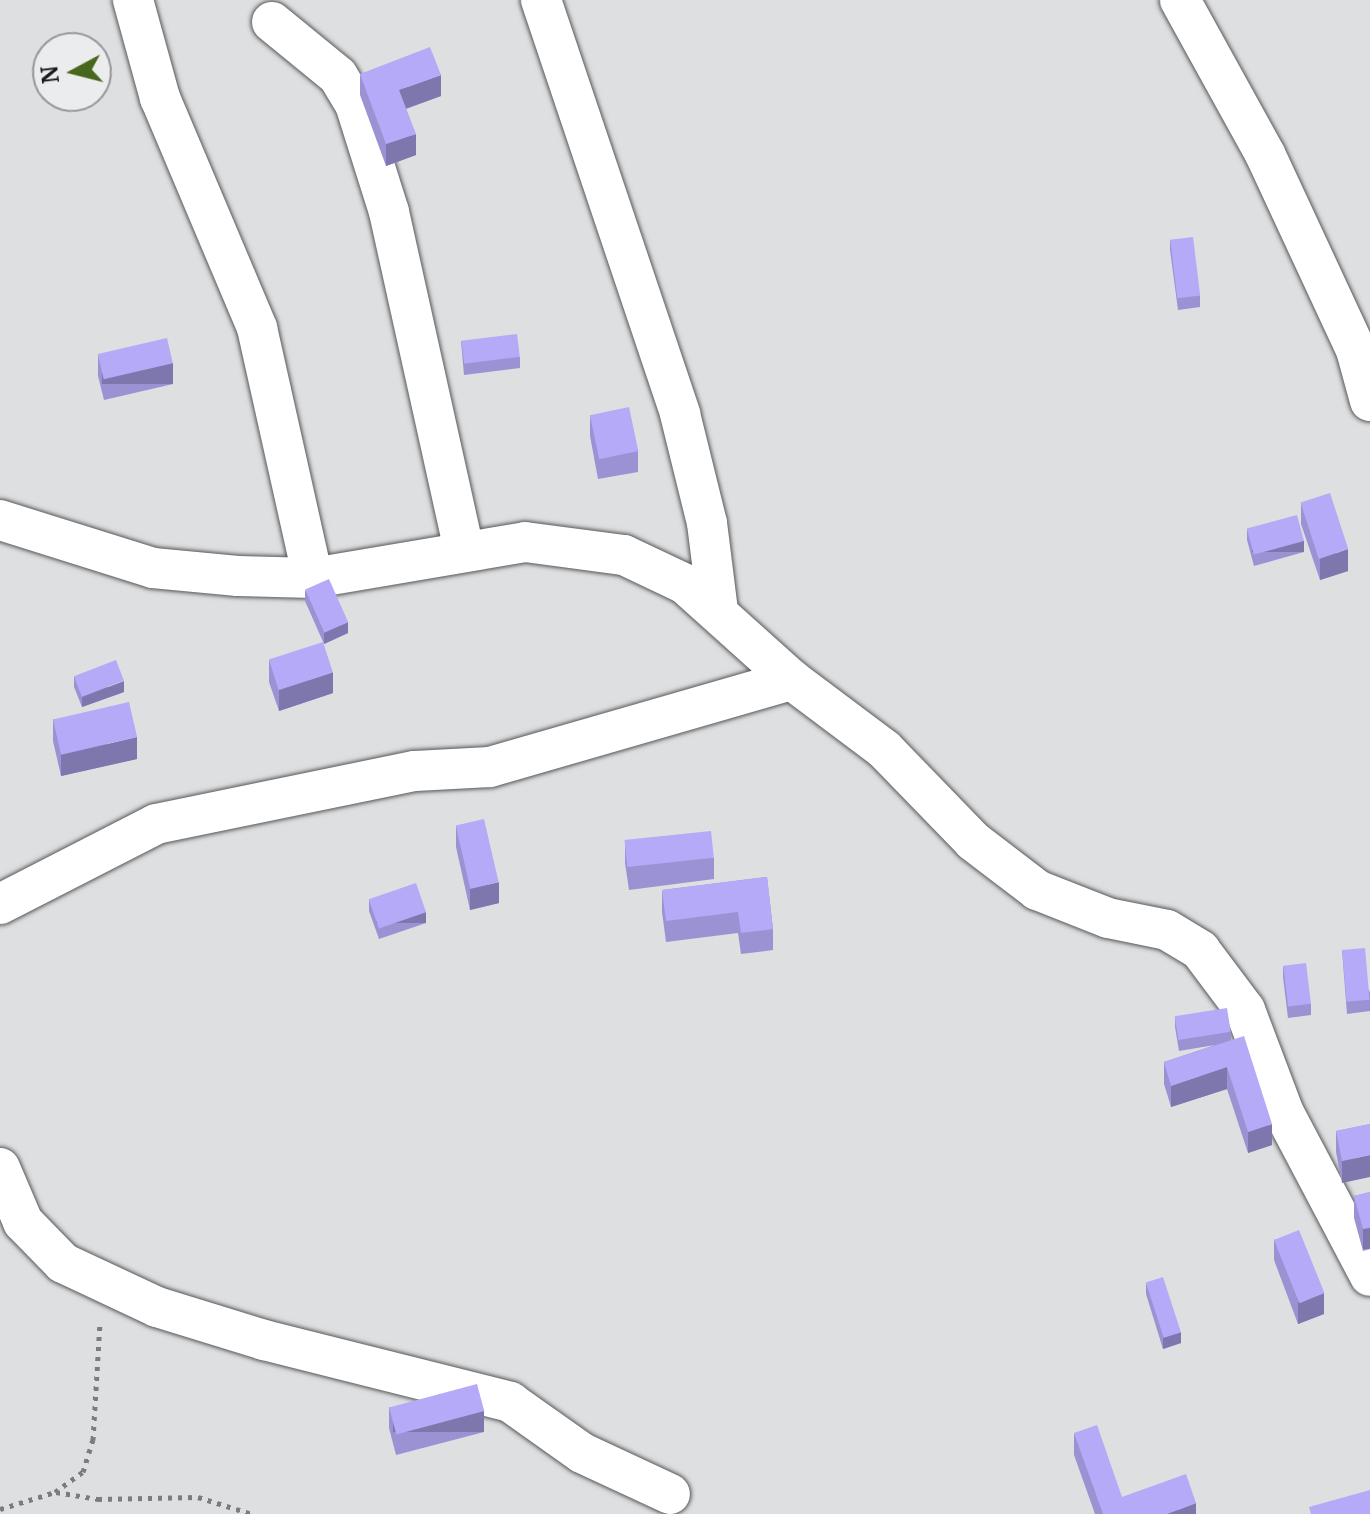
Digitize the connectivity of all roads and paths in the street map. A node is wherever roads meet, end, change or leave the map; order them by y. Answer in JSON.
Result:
{"nodes":[{"id":1,"x":133,"y":0,"type":"edge"},
{"id":2,"x":541,"y":0,"type":"edge"},
{"id":3,"x":1180,"y":0,"type":"edge"},
{"id":4,"x":272,"y":22,"type":"dead end"},
{"id":5,"x":1363,"y":348,"type":"edge"},
{"id":6,"x":1370,"y":401,"type":"edge"},
{"id":7,"x":0,"y":520,"type":"edge"},
{"id":8,"x":464,"y":549,"type":"junction"},
{"id":9,"x":313,"y":578,"type":"junction"},
{"id":10,"x":718,"y":611,"type":"junction"},
{"id":11,"x":792,"y":680,"type":"junction"},
{"id":12,"x":0,"y":904,"type":"edge"},
{"id":13,"x":0,"y":1168,"type":"edge"},
{"id":14,"x":1370,"y":1276,"type":"edge"},
{"id":15,"x":100,"y":1280,"type":"junction"},
{"id":16,"x":55,"y":1492,"type":"junction"},
{"id":17,"x":670,"y":1494,"type":"dead end"},
{"id":18,"x":0,"y":1509,"type":"edge"},
{"id":19,"x":252,"y":1514,"type":"edge"}],
"edges":[{"from":1,"to":9,"type":"street"},
{"from":2,"to":10,"type":"street"},
{"from":3,"to":5,"type":"street"},
{"from":4,"to":8,"type":"street"},
{"from":5,"to":6,"type":"street"},
{"from":7,"to":9,"type":"street"},
{"from":8,"to":9,"type":"street"},
{"from":8,"to":10,"type":"street"},
{"from":10,"to":11,"type":"street"},
{"from":11,"to":12,"type":"street"},
{"from":11,"to":14,"type":"street"},
{"from":13,"to":15,"type":"street"},
{"from":15,"to":16,"type":"path"},
{"from":15,"to":17,"type":"street"},
{"from":16,"to":18,"type":"path"},
{"from":16,"to":19,"type":"path"}]}
